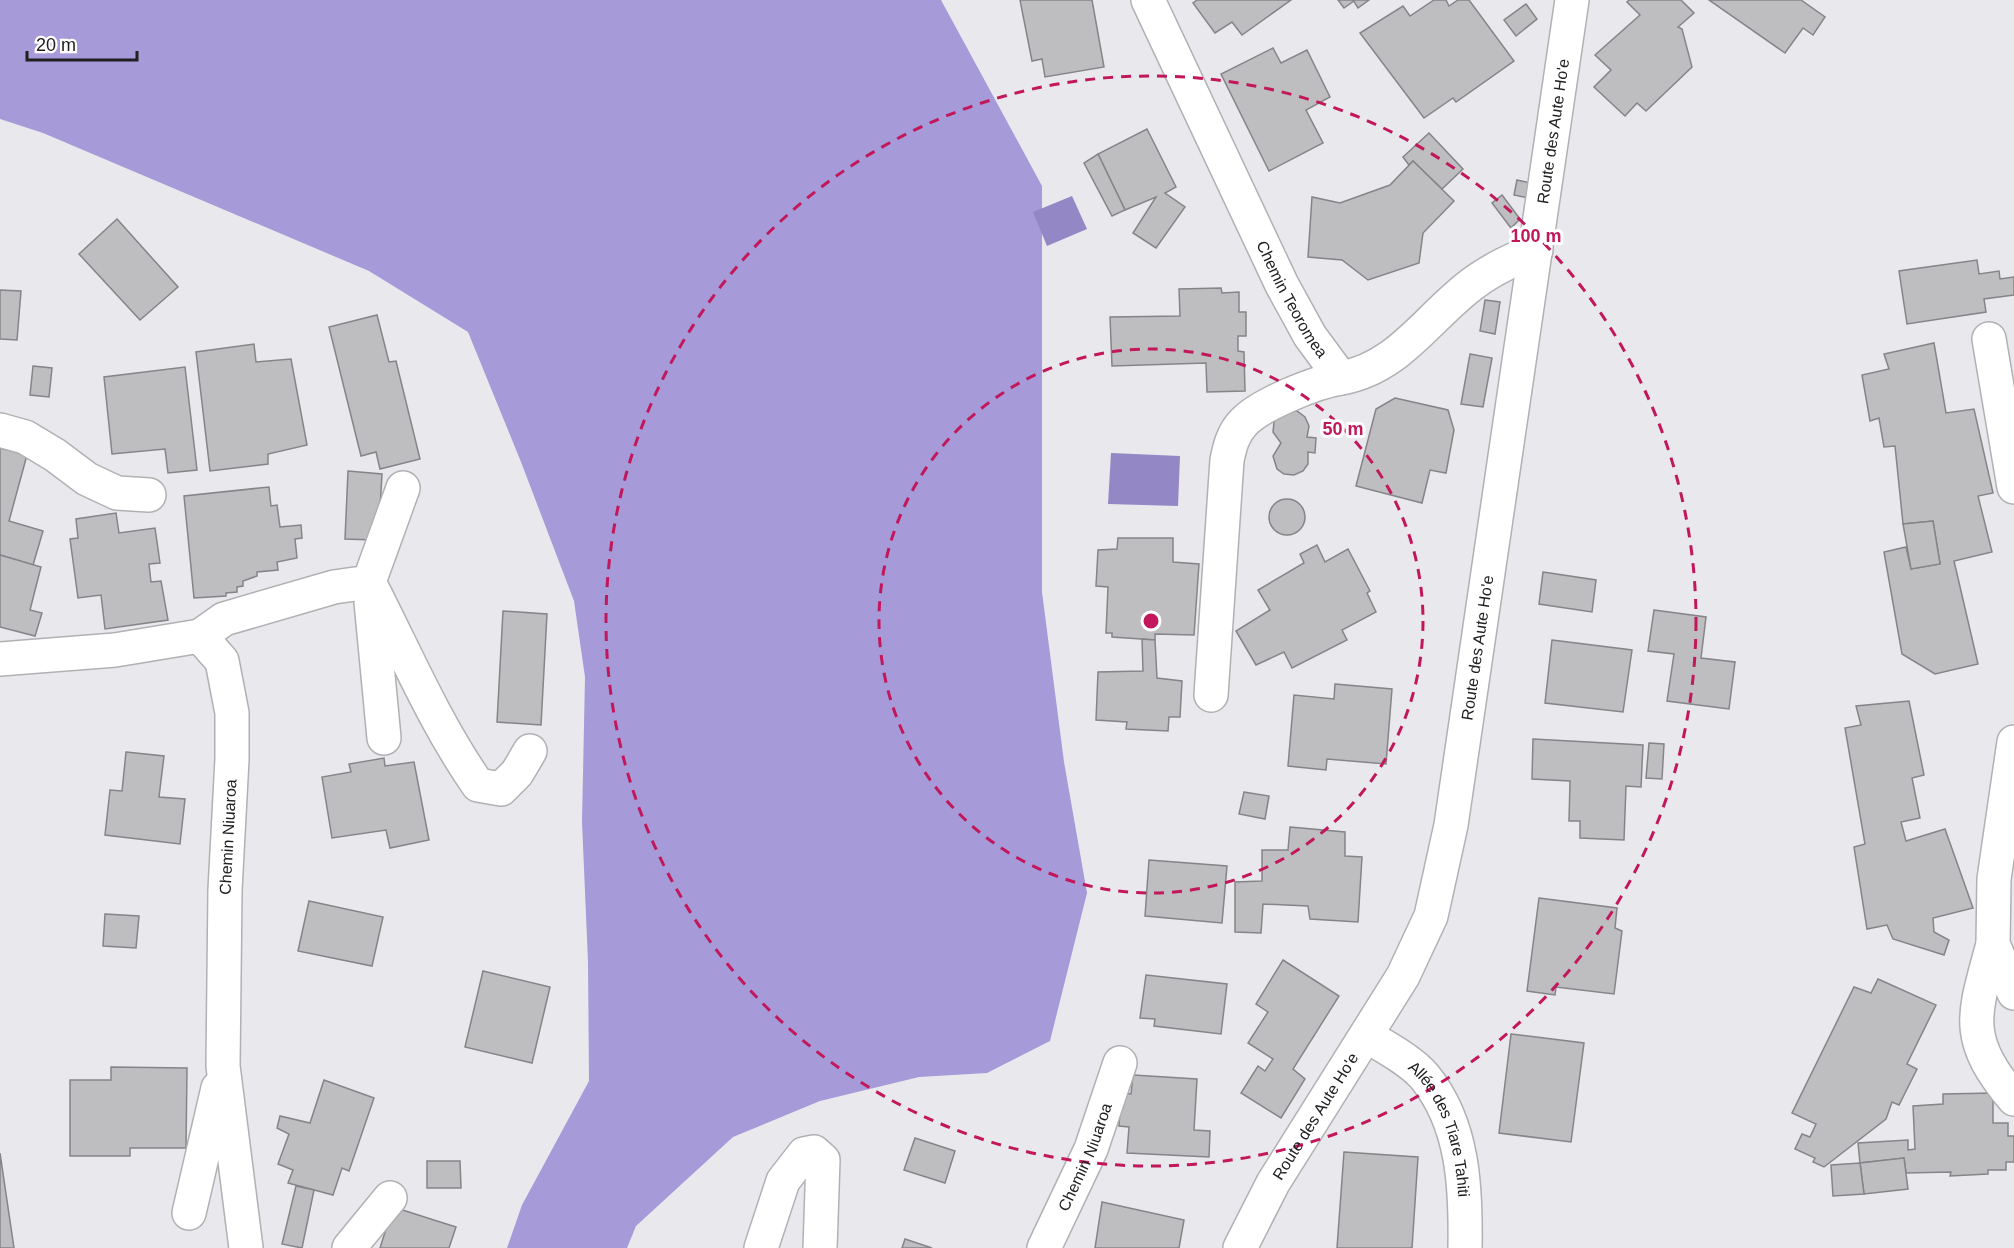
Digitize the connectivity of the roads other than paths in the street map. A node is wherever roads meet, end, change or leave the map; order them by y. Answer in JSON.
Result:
{"nodes":[{"id":1,"x":1148,"y":0,"type":"edge"},
{"id":2,"x":1572,"y":0,"type":"edge"},
{"id":3,"x":1536,"y":250,"type":"junction"},
{"id":4,"x":1989,"y":339,"type":"dead end"},
{"id":5,"x":1341,"y":378,"type":"junction"},
{"id":6,"x":0,"y":430,"type":"edge"},
{"id":7,"x":2014,"y":487,"type":"edge"},
{"id":8,"x":403,"y":488,"type":"dead end"},
{"id":9,"x":149,"y":495,"type":"dead end"},
{"id":10,"x":369,"y":582,"type":"junction"},
{"id":11,"x":200,"y":636,"type":"junction"},
{"id":12,"x":0,"y":659,"type":"edge"},
{"id":13,"x":1212,"y":695,"type":"dead end"},
{"id":14,"x":384,"y":738,"type":"dead end"},
{"id":15,"x":2014,"y":742,"type":"edge"},
{"id":16,"x":530,"y":751,"type":"dead end"},
{"id":17,"x":2011,"y":796,"type":"edge"},
{"id":18,"x":1993,"y":944,"type":"junction"},
{"id":19,"x":2014,"y":993,"type":"edge"},
{"id":20,"x":1367,"y":1036,"type":"junction"},
{"id":21,"x":1120,"y":1063,"type":"dead end"},
{"id":22,"x":222,"y":1071,"type":"junction"},
{"id":23,"x":2014,"y":1099,"type":"edge"},
{"id":24,"x":390,"y":1198,"type":"dead end"},
{"id":25,"x":189,"y":1213,"type":"dead end"},
{"id":26,"x":246,"y":1248,"type":"edge"},
{"id":27,"x":349,"y":1248,"type":"edge"},
{"id":28,"x":761,"y":1248,"type":"edge"},
{"id":29,"x":820,"y":1248,"type":"edge"},
{"id":30,"x":1044,"y":1248,"type":"edge"},
{"id":31,"x":1240,"y":1248,"type":"edge"},
{"id":32,"x":1465,"y":1248,"type":"edge"}],
"edges":[{"from":1,"to":5,"type":"street","name":"Chemin Teoromea"},
{"from":2,"to":3,"type":"street","name":"Route des Aute Ho'e"},
{"from":3,"to":5,"type":"street"},
{"from":3,"to":20,"type":"street","name":"Route des Aute Ho'e"},
{"from":4,"to":7,"type":"street"},
{"from":5,"to":13,"type":"street"},
{"from":6,"to":9,"type":"street"},
{"from":8,"to":10,"type":"street"},
{"from":10,"to":11,"type":"street"},
{"from":10,"to":14,"type":"street"},
{"from":10,"to":16,"type":"street"},
{"from":11,"to":12,"type":"street"},
{"from":11,"to":22,"type":"street","name":"Chemin Niuaroa"},
{"from":15,"to":17,"type":"street"},
{"from":17,"to":18,"type":"street"},
{"from":18,"to":19,"type":"street"},
{"from":18,"to":23,"type":"street"},
{"from":20,"to":31,"type":"street","name":"Route des Aute Ho'e"},
{"from":20,"to":32,"type":"street","name":"Allée des Tiare Tahiti"},
{"from":21,"to":30,"type":"street","name":"Chemin Niuaroa"},
{"from":22,"to":25,"type":"street"},
{"from":22,"to":26,"type":"street","name":"Chemin Niuaroa"},
{"from":24,"to":27,"type":"street"},
{"from":28,"to":29,"type":"street"}]}
